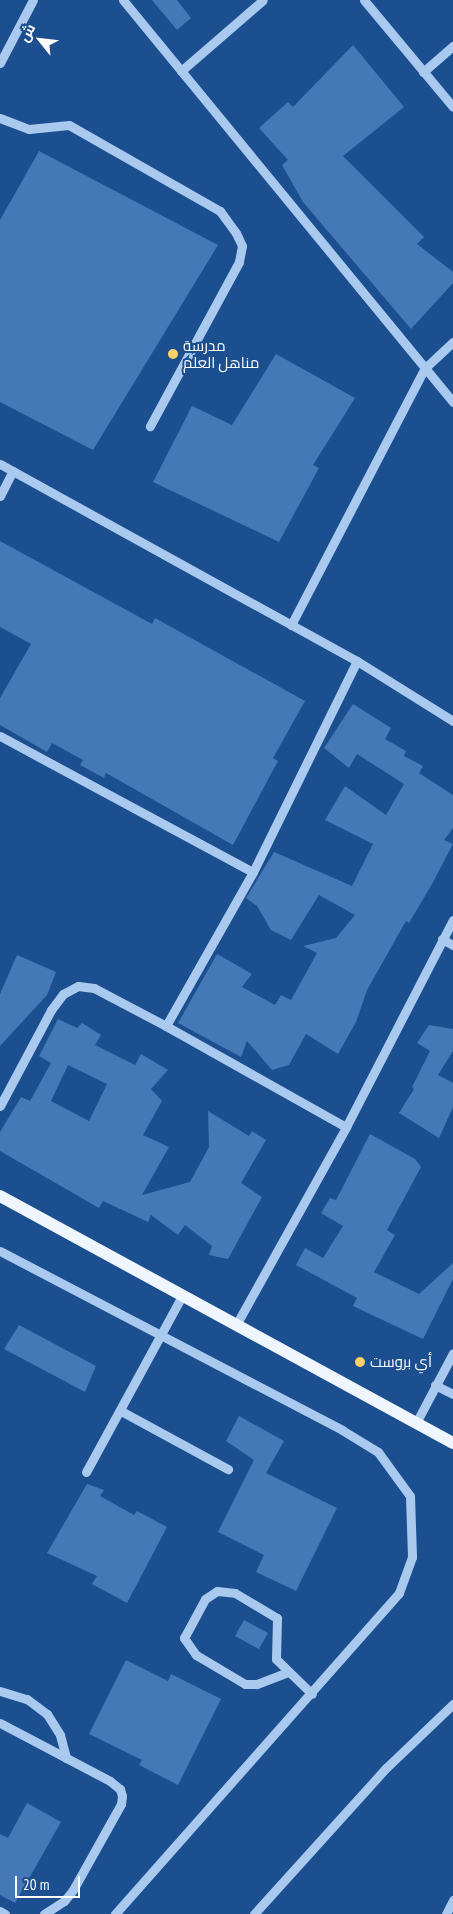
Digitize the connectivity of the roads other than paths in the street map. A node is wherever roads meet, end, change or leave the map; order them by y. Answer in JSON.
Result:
{"nodes":[{"id":1,"x":33,"y":0,"type":"edge"},
{"id":2,"x":123,"y":0,"type":"edge"},
{"id":3,"x":262,"y":0,"type":"edge"},
{"id":4,"x":364,"y":0,"type":"edge"},
{"id":5,"x":453,"y":46,"type":"edge"},
{"id":6,"x":0,"y":63,"type":"edge"},
{"id":7,"x":182,"y":71,"type":"junction"},
{"id":8,"x":423,"y":72,"type":"junction"},
{"id":9,"x":453,"y":107,"type":"edge"},
{"id":10,"x":0,"y":118,"type":"edge"},
{"id":11,"x":453,"y":342,"type":"edge"},
{"id":12,"x":425,"y":368,"type":"junction"},
{"id":13,"x":453,"y":402,"type":"edge"},
{"id":14,"x":150,"y":426,"type":"dead end"},
{"id":15,"x":0,"y":464,"type":"edge"},
{"id":16,"x":14,"y":471,"type":"junction"},
{"id":17,"x":0,"y":496,"type":"edge"},
{"id":18,"x":291,"y":625,"type":"junction"},
{"id":19,"x":357,"y":661,"type":"junction"},
{"id":20,"x":453,"y":720,"type":"edge"},
{"id":21,"x":0,"y":736,"type":"edge"},
{"id":22,"x":254,"y":872,"type":"junction"},
{"id":23,"x":453,"y":920,"type":"edge"},
{"id":24,"x":442,"y":939,"type":"junction"},
{"id":25,"x":453,"y":945,"type":"edge"},
{"id":26,"x":166,"y":1026,"type":"junction"},
{"id":27,"x":0,"y":1106,"type":"edge"},
{"id":28,"x":346,"y":1127,"type":"junction"},
{"id":29,"x":0,"y":1196,"type":"edge"},
{"id":30,"x":0,"y":1251,"type":"edge"},
{"id":31,"x":182,"y":1296,"type":"junction"},
{"id":32,"x":236,"y":1325,"type":"junction"},
{"id":33,"x":162,"y":1336,"type":"junction"},
{"id":34,"x":453,"y":1353,"type":"edge"},
{"id":35,"x":435,"y":1384,"type":"junction"},
{"id":36,"x":453,"y":1394,"type":"edge"},
{"id":37,"x":121,"y":1411,"type":"junction"},
{"id":38,"x":416,"y":1423,"type":"junction"},
{"id":39,"x":453,"y":1443,"type":"edge"},
{"id":40,"x":228,"y":1469,"type":"dead end"},
{"id":41,"x":86,"y":1472,"type":"dead end"},
{"id":42,"x":288,"y":1672,"type":"junction"},
{"id":43,"x":0,"y":1691,"type":"edge"},
{"id":44,"x":312,"y":1694,"type":"junction"},
{"id":45,"x":453,"y":1704,"type":"edge"},
{"id":46,"x":0,"y":1723,"type":"edge"},
{"id":47,"x":66,"y":1758,"type":"junction"},
{"id":48,"x":453,"y":1900,"type":"edge"},
{"id":49,"x":0,"y":1911,"type":"edge"},
{"id":50,"x":5,"y":1914,"type":"edge"},
{"id":51,"x":44,"y":1914,"type":"edge"},
{"id":52,"x":115,"y":1914,"type":"edge"},
{"id":53,"x":254,"y":1914,"type":"edge"},
{"id":54,"x":446,"y":1914,"type":"edge"}],
"edges":[{"from":1,"to":6,"type":"street"},
{"from":2,"to":7,"type":"street"},
{"from":3,"to":7,"type":"street"},
{"from":4,"to":8,"type":"street"},
{"from":5,"to":8,"type":"street"},
{"from":7,"to":12,"type":"street"},
{"from":8,"to":9,"type":"street"},
{"from":10,"to":14,"type":"street"},
{"from":11,"to":12,"type":"street"},
{"from":12,"to":13,"type":"street"},
{"from":12,"to":18,"type":"street"},
{"from":15,"to":16,"type":"street"},
{"from":16,"to":17,"type":"street"},
{"from":16,"to":18,"type":"street"},
{"from":18,"to":19,"type":"street"},
{"from":19,"to":20,"type":"street"},
{"from":19,"to":22,"type":"street"},
{"from":21,"to":22,"type":"street"},
{"from":22,"to":26,"type":"street"},
{"from":23,"to":24,"type":"street"},
{"from":24,"to":25,"type":"street"},
{"from":24,"to":28,"type":"street"},
{"from":26,"to":27,"type":"street"},
{"from":26,"to":28,"type":"street"},
{"from":28,"to":32,"type":"street"},
{"from":29,"to":31,"type":"main road"},
{"from":30,"to":33,"type":"street"},
{"from":31,"to":32,"type":"main road"},
{"from":31,"to":33,"type":"street"},
{"from":32,"to":38,"type":"main road"},
{"from":33,"to":37,"type":"street"},
{"from":33,"to":44,"type":"street"},
{"from":34,"to":35,"type":"street"},
{"from":35,"to":36,"type":"street"},
{"from":35,"to":38,"type":"street"},
{"from":37,"to":40,"type":"street"},
{"from":37,"to":41,"type":"street"},
{"from":38,"to":39,"type":"main road"},
{"from":42,"to":42,"type":"street"},
{"from":42,"to":44,"type":"street"},
{"from":43,"to":47,"type":"street"},
{"from":44,"to":52,"type":"street"},
{"from":45,"to":53,"type":"street"},
{"from":46,"to":47,"type":"street"},
{"from":47,"to":51,"type":"street"},
{"from":48,"to":54,"type":"street"},
{"from":49,"to":50,"type":"street"}]}
